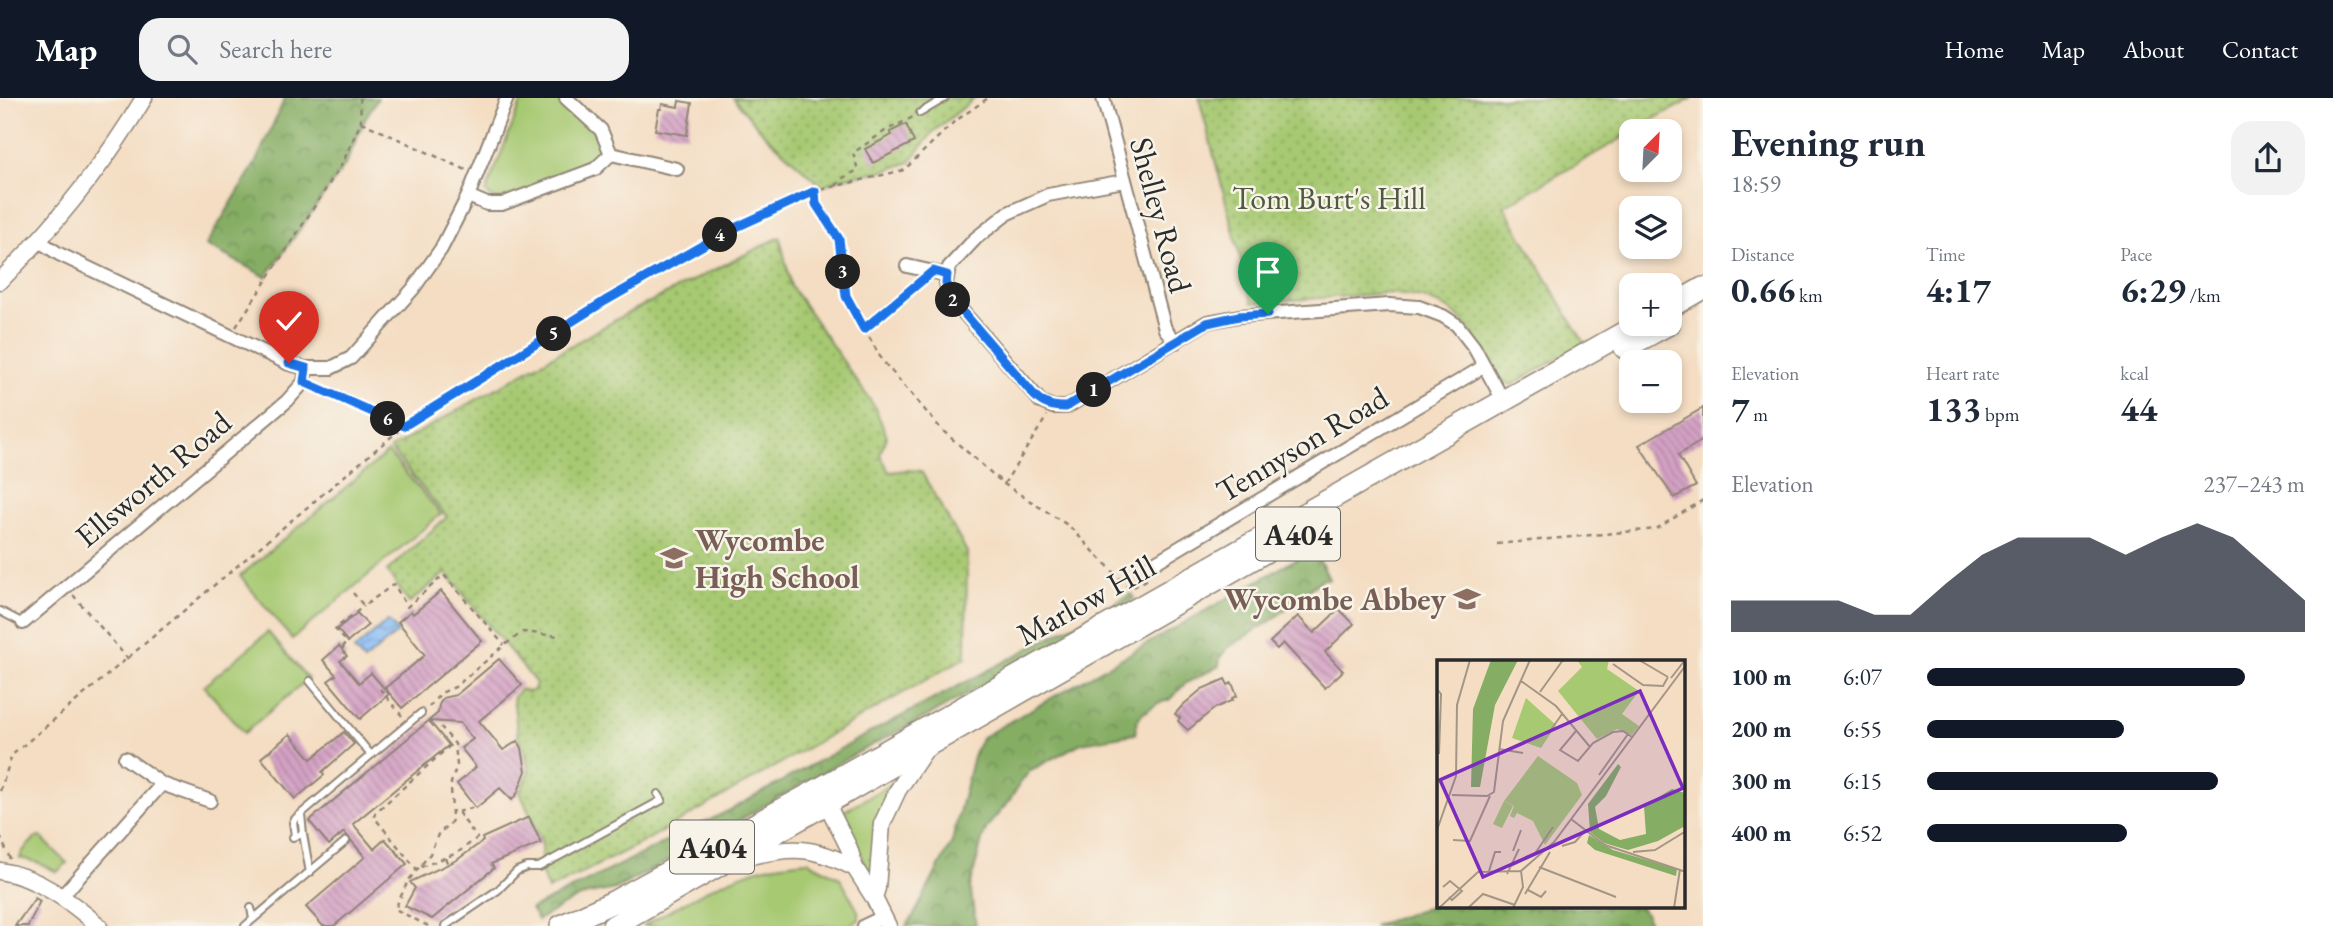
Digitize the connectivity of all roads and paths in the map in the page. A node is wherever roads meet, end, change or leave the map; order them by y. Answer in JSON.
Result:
{"nodes":[{"id":1,"x":144,"y":98,"type":"edge"},
{"id":2,"x":360,"y":98,"type":"edge"},
{"id":3,"x":507,"y":98,"type":"edge"},
{"id":4,"x":566,"y":98,"type":"edge"},
{"id":5,"x":945,"y":98,"type":"edge"},
{"id":6,"x":988,"y":98,"type":"edge"},
{"id":7,"x":1103,"y":98,"type":"edge"},
{"id":8,"x":920,"y":113,"type":"joint"},
{"id":9,"x":361,"y":122,"type":"junction"},
{"id":10,"x":611,"y":155,"type":"junction"},
{"id":11,"x":677,"y":169,"type":"dead end"},
{"id":12,"x":478,"y":175,"type":"junction"},
{"id":13,"x":1124,"y":181,"type":"junction"},
{"id":14,"x":836,"y":186,"type":"junction"},
{"id":15,"x":815,"y":191,"type":"junction"},
{"id":16,"x":468,"y":197,"type":"junction"},
{"id":17,"x":39,"y":241,"type":"junction"},
{"id":18,"x":907,"y":266,"type":"dead end"},
{"id":19,"x":933,"y":271,"type":"junction"},
{"id":20,"x":947,"y":275,"type":"junction"},
{"id":21,"x":0,"y":281,"type":"edge"},
{"id":22,"x":1267,"y":285,"type":"dead end"},
{"id":23,"x":1703,"y":288,"type":"edge"},
{"id":24,"x":1682,"y":300,"type":"edge"},
{"id":25,"x":1703,"y":305,"type":"edge"},
{"id":26,"x":1268,"y":314,"type":"junction"},
{"id":27,"x":1682,"y":317,"type":"edge"},
{"id":28,"x":864,"y":329,"type":"junction"},
{"id":29,"x":230,"y":335,"type":"junction"},
{"id":30,"x":1619,"y":335,"type":"edge"},
{"id":31,"x":1648,"y":336,"type":"edge"},
{"id":32,"x":1176,"y":342,"type":"junction"},
{"id":33,"x":306,"y":368,"type":"junction"},
{"id":34,"x":1483,"y":368,"type":"junction"},
{"id":35,"x":304,"y":382,"type":"junction"},
{"id":36,"x":1503,"y":400,"type":"junction"},
{"id":37,"x":1054,"y":407,"type":"junction"},
{"id":38,"x":404,"y":426,"type":"junction"},
{"id":39,"x":1004,"y":484,"type":"junction"},
{"id":40,"x":1703,"y":500,"type":"edge"},
{"id":41,"x":1497,"y":544,"type":"dead end"},
{"id":42,"x":1149,"y":566,"type":"dead end"},
{"id":43,"x":1136,"y":585,"type":"dead end"},
{"id":44,"x":66,"y":587,"type":"junction"},
{"id":45,"x":354,"y":593,"type":"dead end"},
{"id":46,"x":363,"y":606,"type":"junction"},
{"id":47,"x":0,"y":611,"type":"edge"},
{"id":48,"x":23,"y":623,"type":"joint"},
{"id":49,"x":558,"y":636,"type":"dead end"},
{"id":50,"x":504,"y":645,"type":"junction"},
{"id":51,"x":343,"y":649,"type":"dead end"},
{"id":52,"x":128,"y":659,"type":"junction"},
{"id":53,"x":310,"y":681,"type":"dead end"},
{"id":54,"x":380,"y":689,"type":"dead end"},
{"id":55,"x":423,"y":711,"type":"joint"},
{"id":56,"x":408,"y":723,"type":"junction"},
{"id":57,"x":441,"y":727,"type":"dead end"},
{"id":58,"x":454,"y":742,"type":"junction"},
{"id":59,"x":929,"y":745,"type":"junction"},
{"id":60,"x":371,"y":755,"type":"junction"},
{"id":61,"x":125,"y":758,"type":"dead end"},
{"id":62,"x":162,"y":784,"type":"junction"},
{"id":63,"x":0,"y":791,"type":"edge"},
{"id":64,"x":658,"y":794,"type":"dead end"},
{"id":65,"x":819,"y":798,"type":"junction"},
{"id":66,"x":210,"y":801,"type":"dead end"},
{"id":67,"x":475,"y":807,"type":"dead end"},
{"id":68,"x":453,"y":811,"type":"junction"},
{"id":69,"x":458,"y":812,"type":"junction"},
{"id":70,"x":301,"y":814,"type":"junction"},
{"id":71,"x":303,"y":834,"type":"junction"},
{"id":72,"x":0,"y":836,"type":"edge"},
{"id":73,"x":346,"y":842,"type":"dead end"},
{"id":74,"x":445,"y":858,"type":"junction"},
{"id":75,"x":728,"y":860,"type":"junction"},
{"id":76,"x":5,"y":864,"type":"edge"},
{"id":77,"x":448,"y":864,"type":"dead end"},
{"id":78,"x":421,"y":867,"type":"junction"},
{"id":79,"x":855,"y":869,"type":"junction"},
{"id":80,"x":418,"y":871,"type":"junction"},
{"id":81,"x":310,"y":873,"type":"junction"},
{"id":82,"x":62,"y":896,"type":"junction"},
{"id":83,"x":874,"y":898,"type":"junction"},
{"id":84,"x":251,"y":908,"type":"dead end"},
{"id":85,"x":253,"y":919,"type":"junction"},
{"id":86,"x":886,"y":922,"type":"edge"},
{"id":87,"x":99,"y":926,"type":"edge"},
{"id":88,"x":245,"y":926,"type":"edge"},
{"id":89,"x":428,"y":926,"type":"edge"},
{"id":90,"x":445,"y":926,"type":"edge"},
{"id":91,"x":561,"y":926,"type":"edge"},
{"id":92,"x":613,"y":926,"type":"edge"},
{"id":93,"x":864,"y":926,"type":"edge"}],
"edges":[{"from":1,"to":17,"type":"street"},
{"from":2,"to":9,"type":"path"},
{"from":3,"to":12,"type":"street"},
{"from":4,"to":10,"type":"street"},
{"from":5,"to":8,"type":"lane"},
{"from":6,"to":14,"type":"path"},
{"from":7,"to":13,"type":"street","name":"Shelley Road"},
{"from":8,"to":14,"type":"path"},
{"from":9,"to":12,"type":"path"},
{"from":9,"to":29,"type":"path"},
{"from":10,"to":11,"type":"street"},
{"from":10,"to":16,"type":"street"},
{"from":12,"to":16,"type":"street"},
{"from":13,"to":20,"type":"street"},
{"from":13,"to":32,"type":"street","name":"Shelley Road"},
{"from":14,"to":15,"type":"path"},
{"from":15,"to":28,"type":"path"},
{"from":15,"to":38,"type":"path"},
{"from":16,"to":33,"type":"street"},
{"from":17,"to":21,"type":"street"},
{"from":17,"to":29,"type":"street"},
{"from":18,"to":19,"type":"street"},
{"from":19,"to":20,"type":"street"},
{"from":19,"to":28,"type":"path"},
{"from":20,"to":37,"type":"street"},
{"from":22,"to":26,"type":"path"},
{"from":23,"to":24,"type":"main road"},
{"from":25,"to":27,"type":"main road","name":"Marlow Hill","number":"A404"},
{"from":26,"to":32,"type":"street"},
{"from":26,"to":34,"type":"street"},
{"from":28,"to":39,"type":"path"},
{"from":29,"to":33,"type":"street"},
{"from":30,"to":36,"type":"main road","name":"Marlow Hill","number":"A404"},
{"from":31,"to":59,"type":"main road","name":"Marlow Hill","number":"A404"},
{"from":32,"to":37,"type":"street"},
{"from":33,"to":35,"type":"street"},
{"from":34,"to":36,"type":"street"},
{"from":34,"to":42,"type":"street","name":"Tennyson Road"},
{"from":35,"to":38,"type":"path"},
{"from":35,"to":44,"type":"street","name":"Ellsworth Road"},
{"from":36,"to":65,"type":"main road","name":"Marlow Hill","number":"A404"},
{"from":37,"to":39,"type":"path"},
{"from":38,"to":52,"type":"path"},
{"from":39,"to":43,"type":"path"},
{"from":40,"to":41,"type":"path"},
{"from":44,"to":48,"type":"street","name":"Ellsworth Road"},
{"from":44,"to":52,"type":"path"},
{"from":45,"to":46,"type":"path"},
{"from":46,"to":50,"type":"path"},
{"from":46,"to":51,"type":"path"},
{"from":47,"to":48,"type":"lane"},
{"from":49,"to":50,"type":"path"},
{"from":50,"to":55,"type":"path"},
{"from":52,"to":63,"type":"path"},
{"from":53,"to":60,"type":"lane"},
{"from":54,"to":56,"type":"path"},
{"from":55,"to":56,"type":"lane"},
{"from":56,"to":60,"type":"lane"},
{"from":57,"to":58,"type":"path"},
{"from":58,"to":68,"type":"path"},
{"from":58,"to":80,"type":"path"},
{"from":59,"to":65,"type":"main road","name":"Marlow Hill","number":"A404"},
{"from":59,"to":83,"type":"street"},
{"from":60,"to":70,"type":"lane"},
{"from":61,"to":62,"type":"street"},
{"from":62,"to":66,"type":"street"},
{"from":62,"to":82,"type":"street"},
{"from":64,"to":90,"type":"lane"},
{"from":65,"to":75,"type":"main road","name":"Marlow Hill","number":"A404"},
{"from":65,"to":79,"type":"street"},
{"from":65,"to":91,"type":"main road","name":"Marlow Hill","number":"A404"},
{"from":67,"to":69,"type":"path"},
{"from":68,"to":69,"type":"path"},
{"from":68,"to":78,"type":"path"},
{"from":69,"to":74,"type":"path"},
{"from":70,"to":71,"type":"lane"},
{"from":70,"to":71,"type":"lane"},
{"from":71,"to":81,"type":"lane"},
{"from":72,"to":76,"type":"path"},
{"from":73,"to":81,"type":"lane"},
{"from":74,"to":77,"type":"path"},
{"from":74,"to":78,"type":"path"},
{"from":75,"to":79,"type":"street"},
{"from":75,"to":92,"type":"main road","name":"Marlow Hill","number":"A404"},
{"from":76,"to":82,"type":"street"},
{"from":78,"to":80,"type":"path"},
{"from":79,"to":83,"type":"street"},
{"from":80,"to":89,"type":"path"},
{"from":81,"to":85,"type":"lane"},
{"from":82,"to":87,"type":"street"},
{"from":83,"to":86,"type":"street"},
{"from":84,"to":85,"type":"lane"},
{"from":85,"to":88,"type":"lane"},
{"from":86,"to":93,"type":"street"}]}
